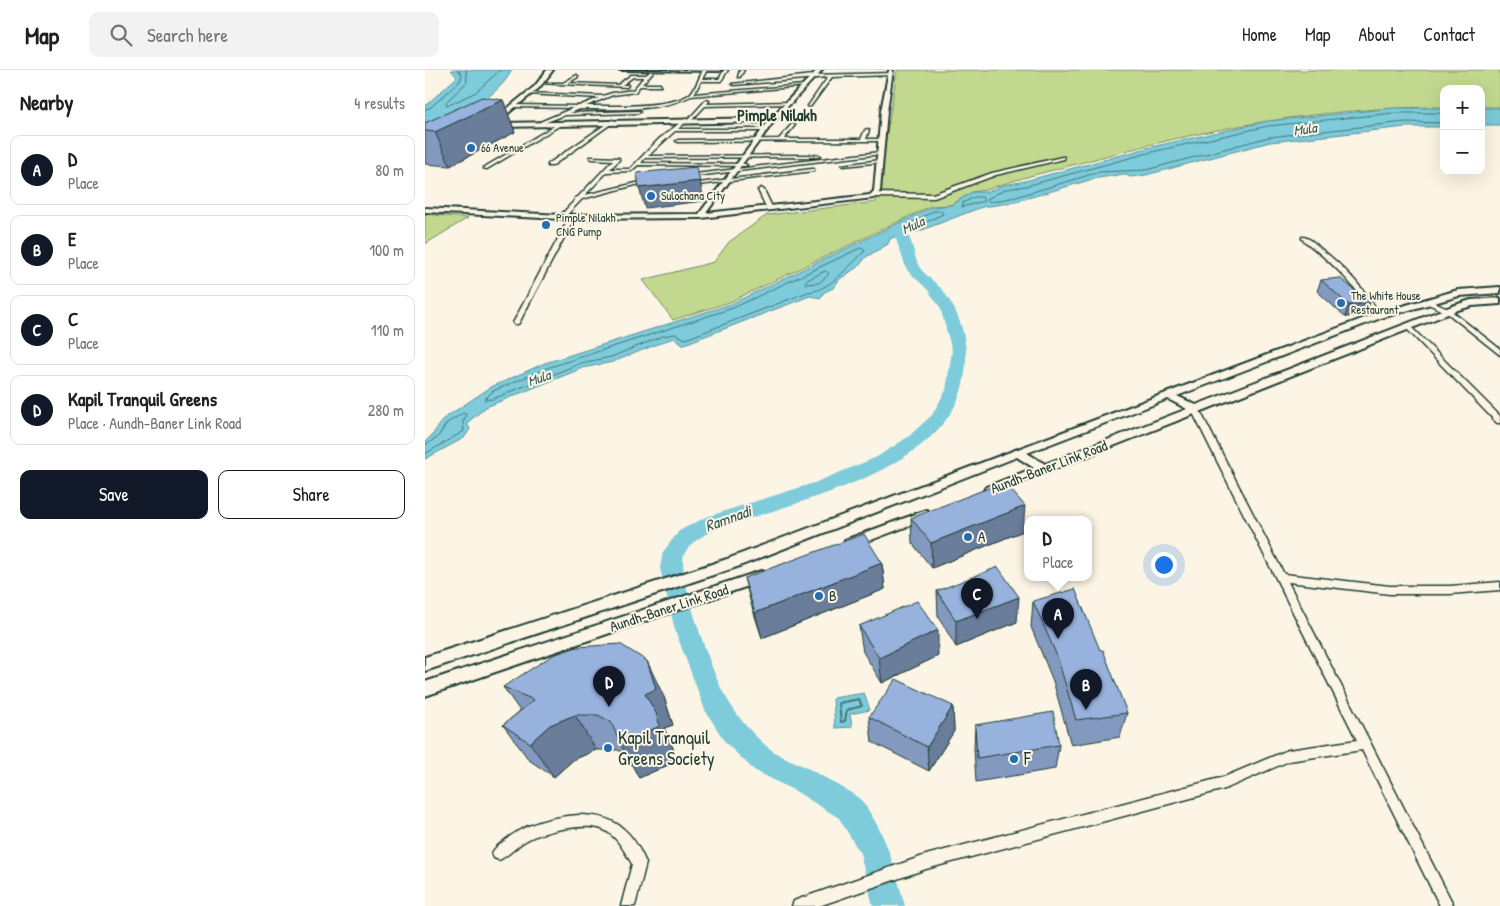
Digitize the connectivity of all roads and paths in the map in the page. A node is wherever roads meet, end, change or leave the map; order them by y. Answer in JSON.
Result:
{"nodes":[{"id":1,"x":550,"y":70,"type":"edge"},
{"id":2,"x":622,"y":70,"type":"edge"},
{"id":3,"x":704,"y":70,"type":"edge"},
{"id":4,"x":719,"y":70,"type":"edge"},
{"id":5,"x":726,"y":70,"type":"edge"},
{"id":6,"x":742,"y":70,"type":"edge"},
{"id":7,"x":821,"y":70,"type":"edge"},
{"id":8,"x":653,"y":72,"type":"edge"},
{"id":9,"x":634,"y":73,"type":"edge"},
{"id":10,"x":831,"y":75,"type":"junction"},
{"id":11,"x":891,"y":75,"type":"edge"},
{"id":12,"x":577,"y":76,"type":"dead end"},
{"id":13,"x":739,"y":76,"type":"dead end"},
{"id":14,"x":813,"y":76,"type":"junction"},
{"id":15,"x":700,"y":80,"type":"junction"},
{"id":16,"x":856,"y":80,"type":"dead end"},
{"id":17,"x":539,"y":83,"type":"junction"},
{"id":18,"x":563,"y":84,"type":"junction"},
{"id":19,"x":660,"y":84,"type":"dead end"},
{"id":20,"x":734,"y":84,"type":"dead end"},
{"id":21,"x":618,"y":86,"type":"junction"},
{"id":22,"x":639,"y":86,"type":"junction"},
{"id":23,"x":804,"y":86,"type":"junction"},
{"id":24,"x":786,"y":92,"type":"dead end"},
{"id":25,"x":529,"y":94,"type":"junction"},
{"id":26,"x":690,"y":95,"type":"junction"},
{"id":27,"x":603,"y":97,"type":"junction"},
{"id":28,"x":707,"y":100,"type":"dead end"},
{"id":29,"x":678,"y":101,"type":"junction"},
{"id":30,"x":791,"y":103,"type":"junction"},
{"id":31,"x":703,"y":105,"type":"junction"},
{"id":32,"x":513,"y":106,"type":"junction"},
{"id":33,"x":578,"y":106,"type":"junction"},
{"id":34,"x":810,"y":106,"type":"dead end"},
{"id":35,"x":786,"y":108,"type":"junction"},
{"id":36,"x":698,"y":111,"type":"junction"},
{"id":37,"x":643,"y":112,"type":"dead end"},
{"id":38,"x":560,"y":114,"type":"junction"},
{"id":39,"x":803,"y":117,"type":"dead end"},
{"id":40,"x":775,"y":118,"type":"junction"},
{"id":41,"x":688,"y":120,"type":"junction"},
{"id":42,"x":613,"y":121,"type":"junction"},
{"id":43,"x":541,"y":123,"type":"junction"},
{"id":44,"x":562,"y":123,"type":"junction"},
{"id":45,"x":793,"y":124,"type":"dead end"},
{"id":46,"x":490,"y":125,"type":"joint"},
{"id":47,"x":674,"y":130,"type":"junction"},
{"id":48,"x":766,"y":130,"type":"junction"},
{"id":49,"x":867,"y":130,"type":"dead end"},
{"id":50,"x":863,"y":140,"type":"junction"},
{"id":51,"x":882,"y":140,"type":"junction"},
{"id":52,"x":678,"y":141,"type":"dead end"},
{"id":53,"x":779,"y":141,"type":"junction"},
{"id":54,"x":757,"y":142,"type":"junction"},
{"id":55,"x":710,"y":147,"type":"dead end"},
{"id":56,"x":727,"y":147,"type":"dead end"},
{"id":57,"x":744,"y":148,"type":"dead end"},
{"id":58,"x":753,"y":148,"type":"junction"},
{"id":59,"x":881,"y":153,"type":"junction"},
{"id":60,"x":747,"y":156,"type":"junction"},
{"id":61,"x":644,"y":157,"type":"junction"},
{"id":62,"x":592,"y":158,"type":"dead end"},
{"id":63,"x":1062,"y":158,"type":"dead end"},
{"id":64,"x":833,"y":159,"type":"junction"},
{"id":65,"x":880,"y":161,"type":"junction"},
{"id":66,"x":637,"y":164,"type":"junction"},
{"id":67,"x":550,"y":165,"type":"dead end"},
{"id":68,"x":741,"y":165,"type":"junction"},
{"id":69,"x":762,"y":166,"type":"junction"},
{"id":70,"x":844,"y":166,"type":"dead end"},
{"id":71,"x":485,"y":168,"type":"dead end"},
{"id":72,"x":812,"y":170,"type":"dead end"},
{"id":73,"x":605,"y":171,"type":"junction"},
{"id":74,"x":735,"y":171,"type":"junction"},
{"id":75,"x":681,"y":176,"type":"edge"},
{"id":76,"x":765,"y":176,"type":"junction"},
{"id":77,"x":656,"y":180,"type":"edge"},
{"id":78,"x":725,"y":181,"type":"junction"},
{"id":79,"x":641,"y":182,"type":"junction"},
{"id":80,"x":687,"y":185,"type":"edge"},
{"id":81,"x":648,"y":189,"type":"edge"},
{"id":82,"x":761,"y":190,"type":"dead end"},
{"id":83,"x":875,"y":194,"type":"junction"},
{"id":84,"x":577,"y":199,"type":"junction"},
{"id":85,"x":770,"y":209,"type":"junction"},
{"id":86,"x":425,"y":210,"type":"edge"},
{"id":87,"x":701,"y":216,"type":"junction"},
{"id":88,"x":562,"y":217,"type":"junction"},
{"id":89,"x":572,"y":217,"type":"junction"},
{"id":90,"x":1304,"y":238,"type":"dead end"},
{"id":91,"x":1500,"y":290,"type":"edge"},
{"id":92,"x":1500,"y":301,"type":"edge"},
{"id":93,"x":1428,"y":302,"type":"junction"},
{"id":94,"x":1448,"y":310,"type":"junction"},
{"id":95,"x":1378,"y":316,"type":"junction"},
{"id":96,"x":516,"y":323,"type":"dead end"},
{"id":97,"x":1407,"y":326,"type":"junction"},
{"id":98,"x":1500,"y":353,"type":"edge"},
{"id":99,"x":1168,"y":395,"type":"junction"},
{"id":100,"x":1195,"y":409,"type":"junction"},
{"id":101,"x":1500,"y":421,"type":"edge"},
{"id":102,"x":1018,"y":452,"type":"junction"},
{"id":103,"x":1045,"y":470,"type":"junction"},
{"id":104,"x":974,"y":496,"type":"edge"},
{"id":105,"x":939,"y":509,"type":"edge"},
{"id":106,"x":841,"y":546,"type":"edge"},
{"id":107,"x":778,"y":570,"type":"edge"},
{"id":108,"x":1280,"y":577,"type":"junction"},
{"id":109,"x":1500,"y":586,"type":"edge"},
{"id":110,"x":425,"y":664,"type":"edge"},
{"id":111,"x":425,"y":689,"type":"edge"},
{"id":112,"x":1365,"y":744,"type":"junction"},
{"id":113,"x":499,"y":853,"type":"dead end"},
{"id":114,"x":628,"y":906,"type":"edge"},
{"id":115,"x":799,"y":906,"type":"edge"},
{"id":116,"x":1447,"y":906,"type":"edge"}],
"edges":[{"from":1,"to":17,"type":"main road"},
{"from":2,"to":9,"type":"street"},
{"from":3,"to":4,"type":"street"},
{"from":3,"to":8,"type":"street"},
{"from":3,"to":15,"type":"street"},
{"from":5,"to":15,"type":"street"},
{"from":6,"to":13,"type":"street"},
{"from":7,"to":14,"type":"street"},
{"from":8,"to":9,"type":"street"},
{"from":8,"to":22,"type":"street"},
{"from":9,"to":21,"type":"street"},
{"from":10,"to":11,"type":"street"},
{"from":10,"to":14,"type":"street"},
{"from":10,"to":34,"type":"street"},
{"from":11,"to":16,"type":"street"},
{"from":11,"to":51,"type":"street"},
{"from":12,"to":18,"type":"street"},
{"from":14,"to":20,"type":"street"},
{"from":14,"to":23,"type":"street"},
{"from":15,"to":26,"type":"street"},
{"from":17,"to":18,"type":"street"},
{"from":17,"to":25,"type":"main road"},
{"from":18,"to":21,"type":"street"},
{"from":19,"to":22,"type":"street"},
{"from":21,"to":22,"type":"street"},
{"from":22,"to":27,"type":"street"},
{"from":23,"to":26,"type":"street"},
{"from":23,"to":30,"type":"street"},
{"from":24,"to":29,"type":"street"},
{"from":25,"to":27,"type":"street"},
{"from":25,"to":32,"type":"main road"},
{"from":26,"to":29,"type":"street"},
{"from":27,"to":33,"type":"street"},
{"from":28,"to":31,"type":"street"},
{"from":29,"to":33,"type":"street"},
{"from":30,"to":31,"type":"street"},
{"from":30,"to":35,"type":"street"},
{"from":31,"to":36,"type":"street"},
{"from":32,"to":33,"type":"street"},
{"from":32,"to":46,"type":"main road"},
{"from":33,"to":38,"type":"street"},
{"from":35,"to":36,"type":"street"},
{"from":35,"to":40,"type":"street"},
{"from":36,"to":41,"type":"street"},
{"from":37,"to":38,"type":"street"},
{"from":38,"to":43,"type":"street"},
{"from":39,"to":40,"type":"street"},
{"from":40,"to":41,"type":"street"},
{"from":40,"to":48,"type":"street"},
{"from":41,"to":42,"type":"street"},
{"from":41,"to":47,"type":"street"},
{"from":42,"to":44,"type":"street"},
{"from":42,"to":67,"type":"street"},
{"from":43,"to":44,"type":"street"},
{"from":43,"to":46,"type":"street"},
{"from":44,"to":71,"type":"street"},
{"from":45,"to":53,"type":"street"},
{"from":47,"to":48,"type":"street"},
{"from":47,"to":61,"type":"street"},
{"from":48,"to":54,"type":"street"},
{"from":49,"to":50,"type":"street"},
{"from":50,"to":51,"type":"street"},
{"from":50,"to":53,"type":"street"},
{"from":51,"to":59,"type":"street"},
{"from":52,"to":54,"type":"street"},
{"from":53,"to":54,"type":"street"},
{"from":54,"to":58,"type":"street"},
{"from":55,"to":56,"type":"street"},
{"from":57,"to":58,"type":"street"},
{"from":58,"to":60,"type":"street"},
{"from":59,"to":64,"type":"street"},
{"from":59,"to":65,"type":"street"},
{"from":60,"to":61,"type":"street"},
{"from":60,"to":64,"type":"street"},
{"from":60,"to":68,"type":"street"},
{"from":61,"to":66,"type":"street"},
{"from":62,"to":73,"type":"street"},
{"from":63,"to":83,"type":"street"},
{"from":64,"to":69,"type":"street"},
{"from":65,"to":70,"type":"street"},
{"from":65,"to":83,"type":"street"},
{"from":66,"to":68,"type":"street"},
{"from":66,"to":73,"type":"street"},
{"from":68,"to":69,"type":"street"},
{"from":68,"to":74,"type":"street"},
{"from":69,"to":74,"type":"street"},
{"from":69,"to":76,"type":"street"},
{"from":72,"to":76,"type":"street"},
{"from":73,"to":84,"type":"street"},
{"from":74,"to":75,"type":"street"},
{"from":74,"to":78,"type":"street"},
{"from":76,"to":78,"type":"street"},
{"from":77,"to":79,"type":"street"},
{"from":78,"to":80,"type":"street"},
{"from":78,"to":87,"type":"street"},
{"from":79,"to":81,"type":"street"},
{"from":79,"to":84,"type":"street"},
{"from":82,"to":85,"type":"street"},
{"from":83,"to":85,"type":"street"},
{"from":84,"to":88,"type":"street"},
{"from":85,"to":87,"type":"street"},
{"from":86,"to":88,"type":"street"},
{"from":87,"to":89,"type":"street"},
{"from":88,"to":89,"type":"street"},
{"from":89,"to":96,"type":"street"},
{"from":90,"to":95,"type":"street"},
{"from":91,"to":93,"type":"main road","name":"Aundh-Baner Link Road"},
{"from":92,"to":94,"type":"main road","name":"Aundh-Baner Link Road"},
{"from":93,"to":94,"type":"street"},
{"from":93,"to":95,"type":"main road","name":"Aundh-Baner Link Road"},
{"from":94,"to":97,"type":"main road","name":"Aundh-Baner Link Road"},
{"from":94,"to":98,"type":"street"},
{"from":95,"to":99,"type":"main road","name":"Aundh-Baner Link Road"},
{"from":97,"to":100,"type":"main road","name":"Aundh-Baner Link Road"},
{"from":97,"to":101,"type":"street"},
{"from":99,"to":100,"type":"main road"},
{"from":99,"to":102,"type":"main road","name":"Aundh-Baner Link Road"},
{"from":100,"to":103,"type":"main road","name":"Aundh-Baner Link Road"},
{"from":100,"to":108,"type":"street"},
{"from":102,"to":103,"type":"main road"},
{"from":102,"to":110,"type":"main road","name":"Aundh-Baner Link Road"},
{"from":103,"to":104,"type":"main road","name":"Aundh-Baner Link Road"},
{"from":105,"to":106,"type":"main road"},
{"from":107,"to":111,"type":"main road","name":"Aundh-Baner Link Road"},
{"from":108,"to":109,"type":"street"},
{"from":108,"to":112,"type":"street"},
{"from":112,"to":115,"type":"street"},
{"from":112,"to":116,"type":"street"},
{"from":113,"to":114,"type":"street"}]}
